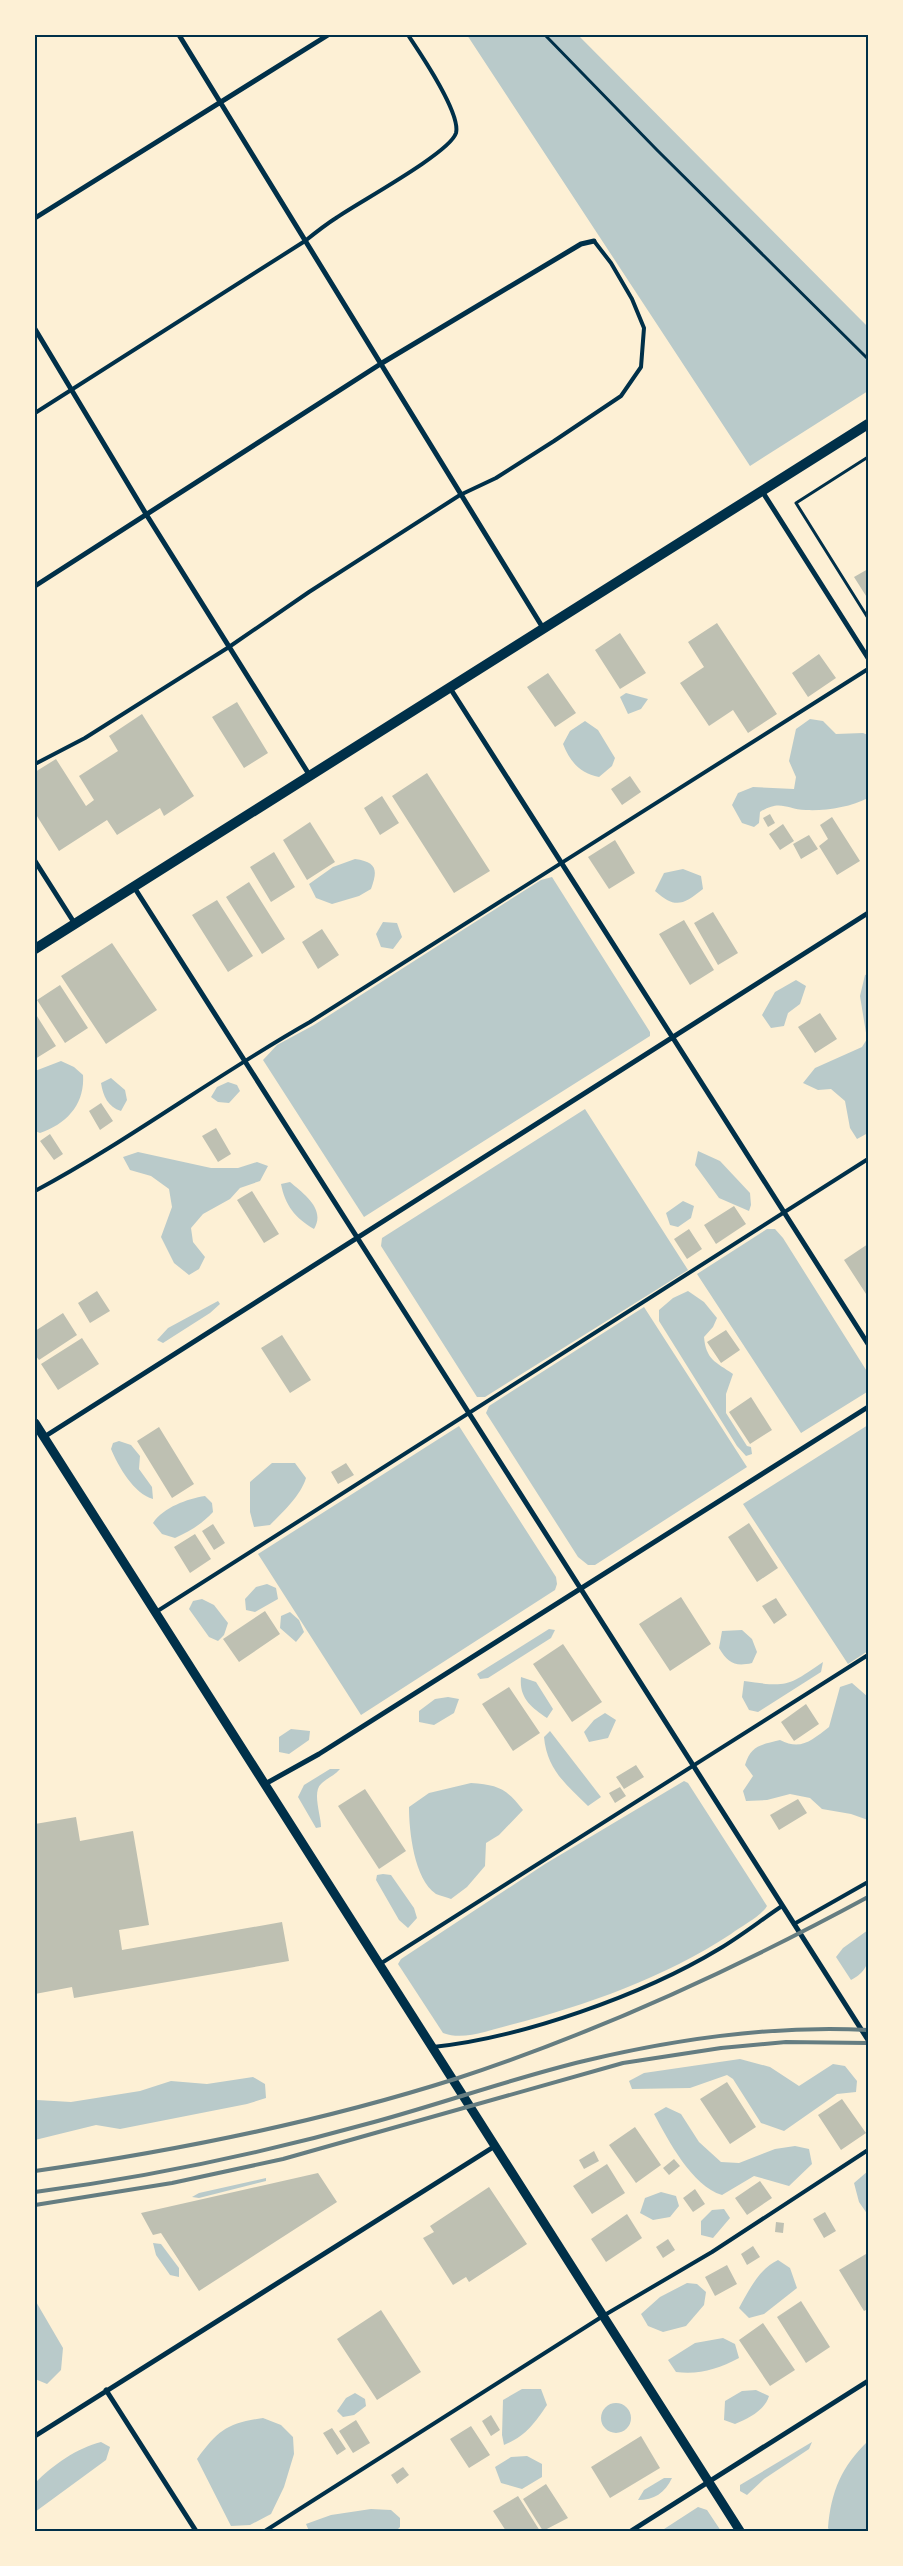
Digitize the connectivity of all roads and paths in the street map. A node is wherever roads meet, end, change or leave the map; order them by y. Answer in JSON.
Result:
{"nodes":[{"id":1,"x":179,"y":35,"type":"edge"},
{"id":2,"x":328,"y":35,"type":"edge"},
{"id":3,"x":408,"y":35,"type":"edge"},
{"id":4,"x":545,"y":35,"type":"edge"},
{"id":5,"x":218,"y":102,"type":"junction"},
{"id":6,"x":35,"y":218,"type":"edge"},
{"id":7,"x":305,"y":241,"type":"junction"},
{"id":8,"x":594,"y":241,"type":"joint"},
{"id":9,"x":35,"y":329,"type":"edge"},
{"id":10,"x":868,"y":359,"type":"edge"},
{"id":11,"x":382,"y":364,"type":"junction"},
{"id":12,"x":72,"y":391,"type":"junction"},
{"id":13,"x":35,"y":413,"type":"edge"},
{"id":14,"x":868,"y":424,"type":"edge"},
{"id":15,"x":868,"y":457,"type":"edge"},
{"id":16,"x":762,"y":491,"type":"junction"},
{"id":17,"x":460,"y":496,"type":"junction"},
{"id":18,"x":146,"y":514,"type":"junction"},
{"id":19,"x":35,"y":586,"type":"edge"},
{"id":20,"x":868,"y":618,"type":"edge"},
{"id":21,"x":544,"y":629,"type":"junction"},
{"id":22,"x":229,"y":647,"type":"junction"},
{"id":23,"x":868,"y":658,"type":"edge"},
{"id":24,"x":868,"y":669,"type":"edge"},
{"id":25,"x":450,"y":688,"type":"junction"},
{"id":26,"x":35,"y":764,"type":"edge"},
{"id":27,"x":310,"y":776,"type":"junction"},
{"id":28,"x":35,"y":861,"type":"edge"},
{"id":29,"x":560,"y":862,"type":"junction"},
{"id":30,"x":134,"y":887,"type":"junction"},
{"id":31,"x":868,"y":913,"type":"edge"},
{"id":32,"x":75,"y":924,"type":"junction"},
{"id":33,"x":35,"y":949,"type":"edge"},
{"id":34,"x":672,"y":1036,"type":"junction"},
{"id":35,"x":246,"y":1059,"type":"junction"},
{"id":36,"x":868,"y":1159,"type":"edge"},
{"id":37,"x":35,"y":1191,"type":"edge"},
{"id":38,"x":786,"y":1213,"type":"junction"},
{"id":39,"x":358,"y":1237,"type":"junction"},
{"id":40,"x":868,"y":1344,"type":"edge"},
{"id":41,"x":868,"y":1407,"type":"edge"},
{"id":42,"x":469,"y":1412,"type":"junction"},
{"id":43,"x":35,"y":1423,"type":"edge"},
{"id":44,"x":44,"y":1437,"type":"junction"},
{"id":45,"x":581,"y":1588,"type":"junction"},
{"id":46,"x":156,"y":1612,"type":"junction"},
{"id":47,"x":868,"y":1655,"type":"edge"},
{"id":48,"x":693,"y":1766,"type":"junction"},
{"id":49,"x":265,"y":1784,"type":"junction"},
{"id":50,"x":868,"y":1882,"type":"edge"},
{"id":51,"x":782,"y":1906,"type":"junction"},
{"id":52,"x":794,"y":1924,"type":"junction"},
{"id":53,"x":380,"y":1964,"type":"junction"},
{"id":54,"x":868,"y":2040,"type":"edge"},
{"id":55,"x":432,"y":2047,"type":"junction"},
{"id":56,"x":495,"y":2146,"type":"junction"},
{"id":57,"x":868,"y":2150,"type":"edge"},
{"id":58,"x":603,"y":2316,"type":"junction"},
{"id":59,"x":868,"y":2381,"type":"edge"},
{"id":60,"x":106,"y":2390,"type":"junction"},
{"id":61,"x":35,"y":2436,"type":"edge"},
{"id":62,"x":708,"y":2482,"type":"junction"},
{"id":63,"x":196,"y":2531,"type":"edge"},
{"id":64,"x":265,"y":2531,"type":"edge"},
{"id":65,"x":631,"y":2531,"type":"edge"},
{"id":66,"x":740,"y":2531,"type":"edge"}],
"edges":[{"from":1,"to":5,"type":"street"},
{"from":2,"to":5,"type":"street"},
{"from":3,"to":7,"type":"lane"},
{"from":4,"to":10,"type":"path"},
{"from":5,"to":6,"type":"street"},
{"from":5,"to":7,"type":"street"},
{"from":7,"to":11,"type":"street"},
{"from":7,"to":12,"type":"lane"},
{"from":8,"to":11,"type":"street"},
{"from":8,"to":17,"type":"lane"},
{"from":9,"to":12,"type":"street"},
{"from":11,"to":17,"type":"street"},
{"from":11,"to":18,"type":"street"},
{"from":12,"to":13,"type":"lane"},
{"from":12,"to":18,"type":"street"},
{"from":14,"to":16,"type":"main road"},
{"from":15,"to":20,"type":"path"},
{"from":16,"to":21,"type":"main road"},
{"from":16,"to":23,"type":"street"},
{"from":17,"to":21,"type":"street"},
{"from":17,"to":22,"type":"lane"},
{"from":18,"to":19,"type":"street"},
{"from":18,"to":22,"type":"street"},
{"from":21,"to":25,"type":"main road"},
{"from":22,"to":26,"type":"lane"},
{"from":22,"to":27,"type":"street"},
{"from":24,"to":29,"type":"lane"},
{"from":25,"to":27,"type":"main road"},
{"from":25,"to":29,"type":"street"},
{"from":27,"to":30,"type":"main road"},
{"from":28,"to":32,"type":"street"},
{"from":29,"to":34,"type":"street"},
{"from":29,"to":35,"type":"lane"},
{"from":30,"to":32,"type":"main road"},
{"from":30,"to":35,"type":"street"},
{"from":31,"to":34,"type":"street"},
{"from":32,"to":33,"type":"main road"},
{"from":34,"to":38,"type":"street"},
{"from":34,"to":39,"type":"street"},
{"from":35,"to":37,"type":"lane"},
{"from":35,"to":39,"type":"street"},
{"from":36,"to":38,"type":"lane"},
{"from":38,"to":40,"type":"street"},
{"from":38,"to":42,"type":"lane"},
{"from":39,"to":42,"type":"street"},
{"from":39,"to":44,"type":"street"},
{"from":41,"to":45,"type":"street"},
{"from":42,"to":45,"type":"street"},
{"from":42,"to":46,"type":"lane"},
{"from":43,"to":44,"type":"street"},
{"from":44,"to":46,"type":"street"},
{"from":45,"to":48,"type":"street"},
{"from":45,"to":49,"type":"street"},
{"from":46,"to":49,"type":"street"},
{"from":47,"to":48,"type":"lane"},
{"from":48,"to":51,"type":"street"},
{"from":48,"to":53,"type":"lane"},
{"from":49,"to":53,"type":"street"},
{"from":50,"to":52,"type":"lane"},
{"from":51,"to":52,"type":"street"},
{"from":51,"to":55,"type":"lane"},
{"from":52,"to":54,"type":"street"},
{"from":53,"to":55,"type":"street"},
{"from":55,"to":56,"type":"street"},
{"from":56,"to":58,"type":"street"},
{"from":56,"to":60,"type":"street"},
{"from":57,"to":58,"type":"lane"},
{"from":58,"to":62,"type":"street"},
{"from":58,"to":64,"type":"lane"},
{"from":59,"to":62,"type":"street"},
{"from":60,"to":61,"type":"street"},
{"from":60,"to":63,"type":"street"},
{"from":62,"to":65,"type":"street"},
{"from":62,"to":66,"type":"street"}]}
